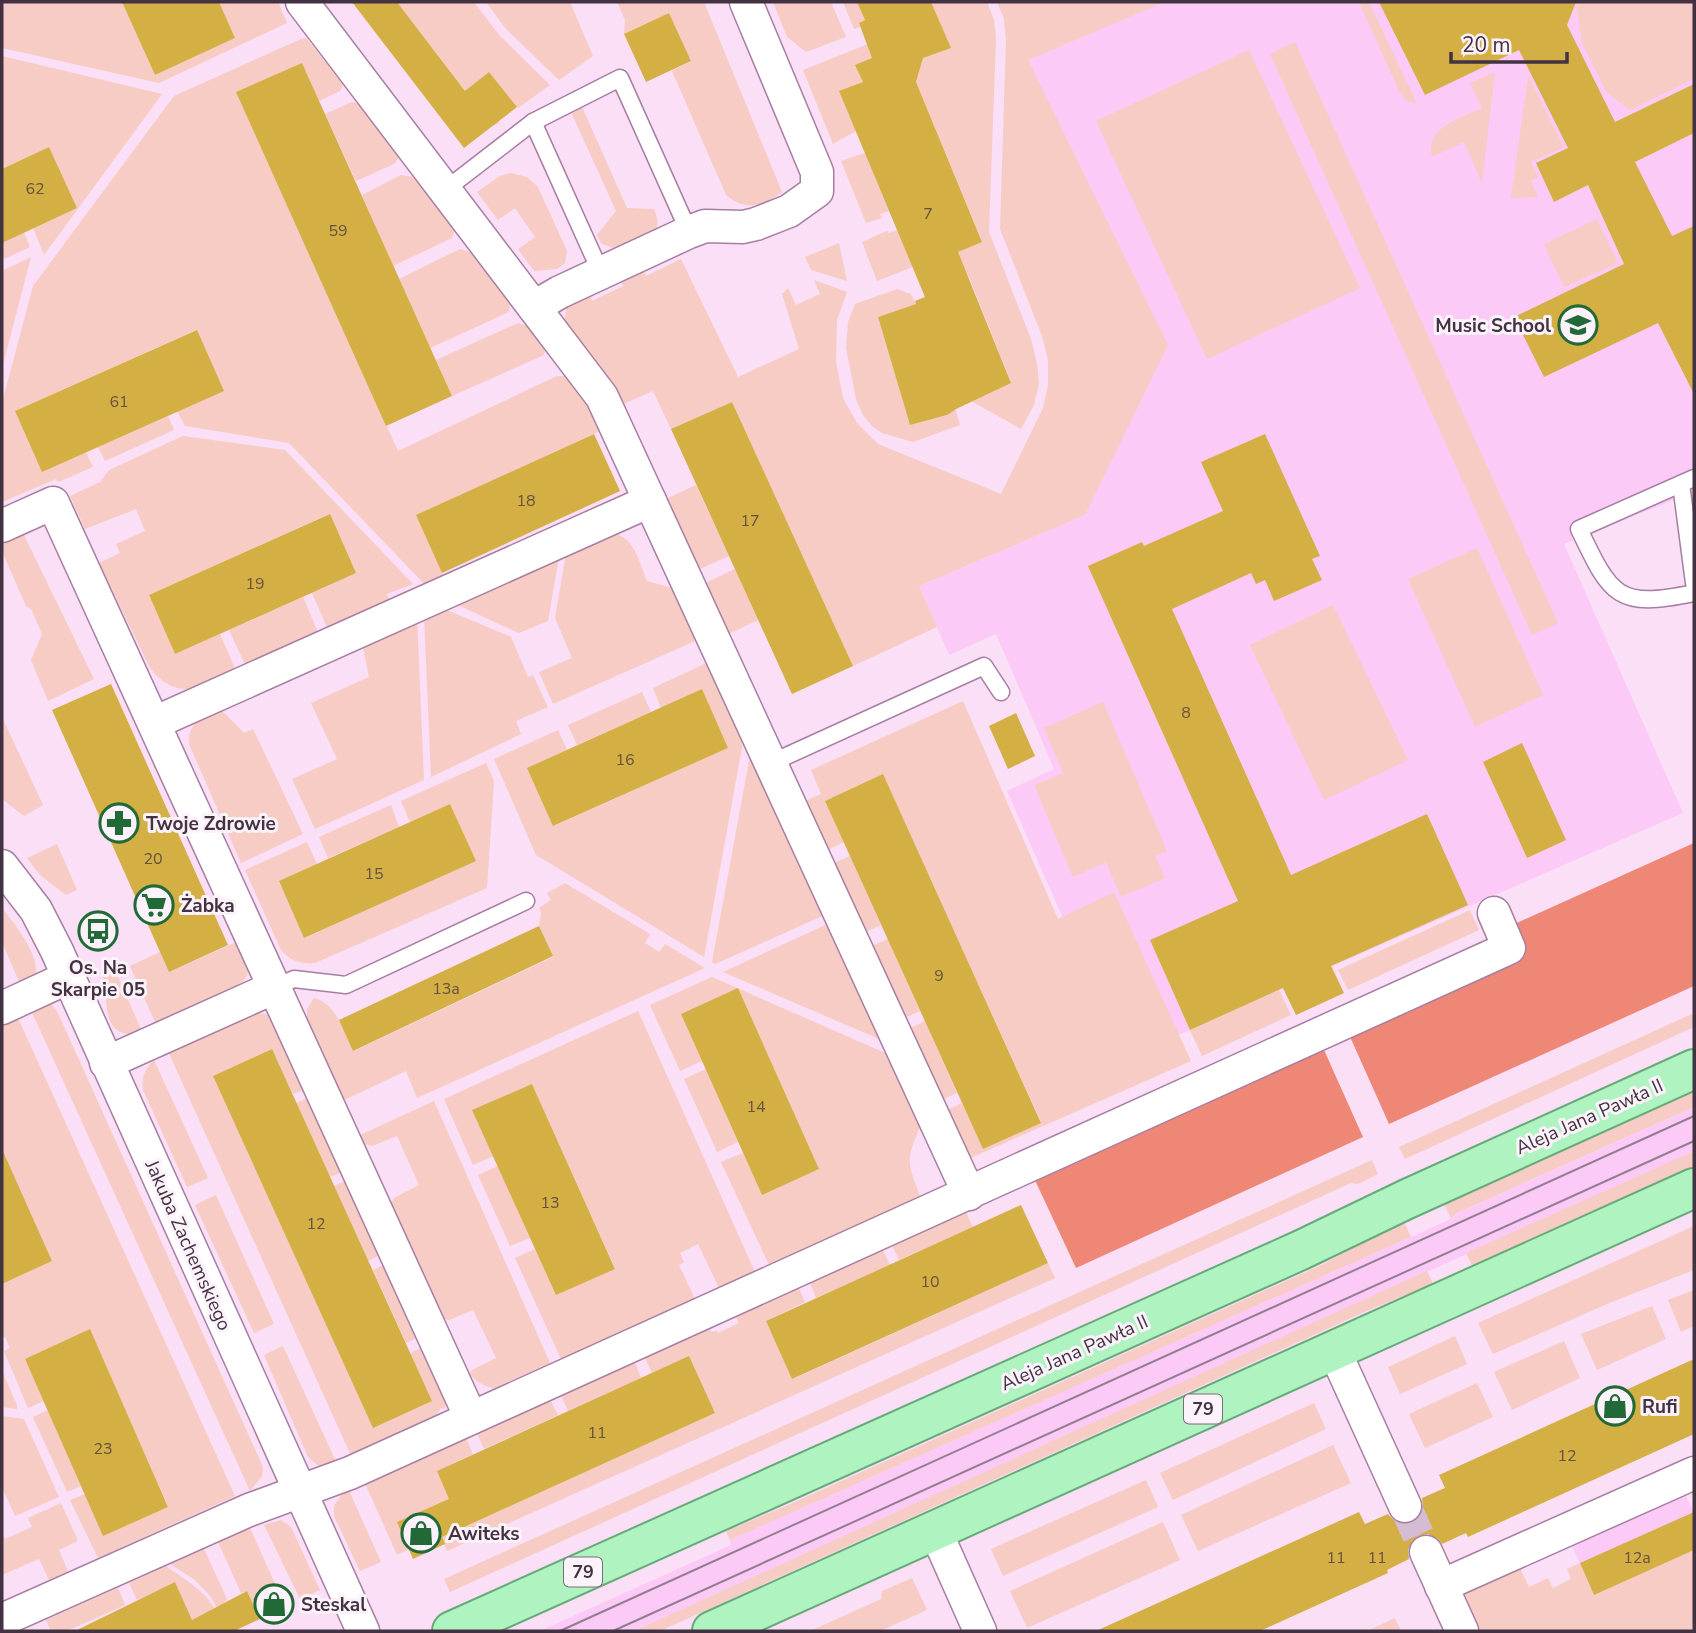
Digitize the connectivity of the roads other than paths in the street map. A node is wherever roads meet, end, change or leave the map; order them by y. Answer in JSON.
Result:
{"nodes":[{"id":1,"x":302,"y":2,"type":"edge"},
{"id":2,"x":746,"y":2,"type":"edge"},
{"id":3,"x":533,"y":122,"type":"junction"},
{"id":4,"x":444,"y":190,"type":"junction"},
{"id":5,"x":689,"y":232,"type":"junction"},
{"id":6,"x":601,"y":273,"type":"junction"},
{"id":7,"x":534,"y":307,"type":"junction"},
{"id":8,"x":1687,"y":481,"type":"edge"},
{"id":9,"x":650,"y":500,"type":"junction"},
{"id":10,"x":2,"y":526,"type":"edge"},
{"id":11,"x":1694,"y":583,"type":"edge"},
{"id":12,"x":1694,"y":593,"type":"edge"},
{"id":13,"x":1001,"y":692,"type":"dead end"},
{"id":14,"x":154,"y":723,"type":"junction"},
{"id":15,"x":771,"y":763,"type":"junction"},
{"id":16,"x":2,"y":866,"type":"edge"},
{"id":17,"x":526,"y":901,"type":"dead end"},
{"id":18,"x":1494,"y":913,"type":"dead end"},
{"id":19,"x":69,"y":977,"type":"junction"},
{"id":20,"x":273,"y":988,"type":"junction"},
{"id":21,"x":2,"y":1007,"type":"edge"},
{"id":22,"x":107,"y":1063,"type":"junction"},
{"id":23,"x":1694,"y":1069,"type":"edge"},
{"id":24,"x":1694,"y":1188,"type":"edge"},
{"id":25,"x":969,"y":1194,"type":"junction"},
{"id":26,"x":1334,"y":1350,"type":"junction"},
{"id":27,"x":471,"y":1418,"type":"junction"},
{"id":28,"x":1694,"y":1473,"type":"edge"},
{"id":29,"x":301,"y":1492,"type":"junction"},
{"id":30,"x":1405,"y":1506,"type":"tunnel mouth"},
{"id":31,"x":935,"y":1530,"type":"junction"},
{"id":32,"x":1426,"y":1552,"type":"tunnel mouth"},
{"id":33,"x":1441,"y":1586,"type":"junction"},
{"id":34,"x":2,"y":1620,"type":"edge"},
{"id":35,"x":363,"y":1631,"type":"edge"},
{"id":36,"x":452,"y":1631,"type":"edge"},
{"id":37,"x":712,"y":1631,"type":"edge"},
{"id":38,"x":980,"y":1631,"type":"edge"},
{"id":39,"x":1462,"y":1631,"type":"edge"}],
"edges":[{"from":1,"to":4,"type":"street"},
{"from":2,"to":5,"type":"street"},
{"from":3,"to":4,"type":"lane"},
{"from":3,"to":5,"type":"lane"},
{"from":3,"to":6,"type":"lane"},
{"from":4,"to":7,"type":"street"},
{"from":5,"to":6,"type":"street"},
{"from":6,"to":7,"type":"street"},
{"from":7,"to":9,"type":"street"},
{"from":8,"to":11,"type":"lane"},
{"from":8,"to":12,"type":"lane"},
{"from":9,"to":14,"type":"street"},
{"from":9,"to":15,"type":"street"},
{"from":10,"to":14,"type":"street"},
{"from":13,"to":15,"type":"lane"},
{"from":14,"to":20,"type":"street"},
{"from":15,"to":25,"type":"street"},
{"from":16,"to":19,"type":"street","name":"Jakuba Zachemskiego"},
{"from":17,"to":20,"type":"lane"},
{"from":18,"to":25,"type":"street"},
{"from":19,"to":21,"type":"street"},
{"from":19,"to":22,"type":"street","name":"Jakuba Zachemskiego"},
{"from":20,"to":22,"type":"street"},
{"from":20,"to":27,"type":"street"},
{"from":22,"to":29,"type":"street","name":"Jakuba Zachemskiego"},
{"from":23,"to":36,"type":"main road","name":"Aleja Jana Pawła II","number":"79"},
{"from":24,"to":26,"type":"main road","number":"79"},
{"from":25,"to":27,"type":"street"},
{"from":26,"to":30,"type":"street"},
{"from":26,"to":31,"type":"main road","number":"79"},
{"from":27,"to":29,"type":"street"},
{"from":28,"to":33,"type":"street"},
{"from":29,"to":34,"type":"street"},
{"from":29,"to":35,"type":"street","name":"Jakuba Zachemskiego"},
{"from":31,"to":37,"type":"main road","number":"79"},
{"from":31,"to":38,"type":"street"},
{"from":32,"to":33,"type":"street"},
{"from":33,"to":39,"type":"street"}]}
